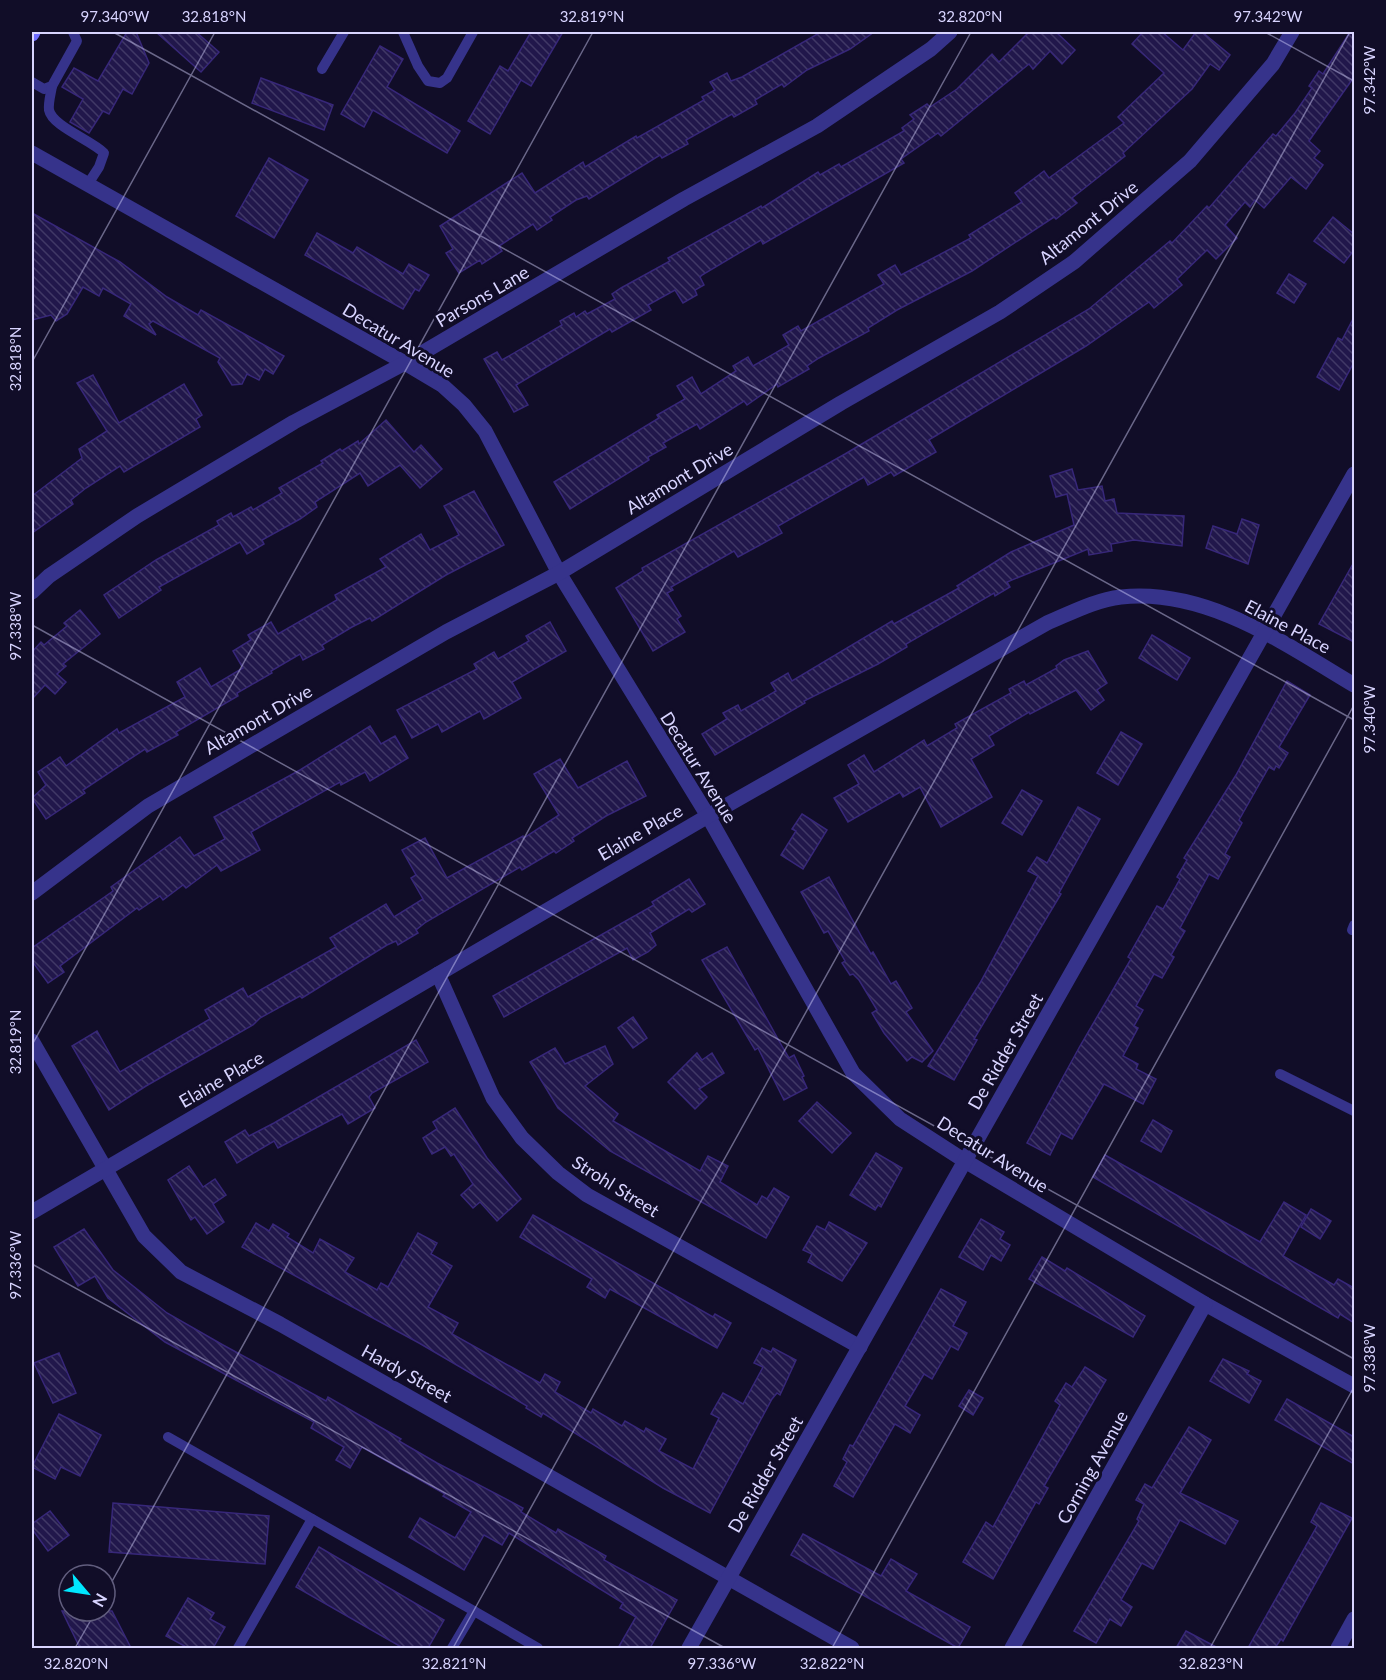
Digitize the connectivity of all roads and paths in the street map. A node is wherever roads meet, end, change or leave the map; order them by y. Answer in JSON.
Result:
{"nodes":[{"id":1,"x":73,"y":32,"type":"edge"},
{"id":2,"x":344,"y":32,"type":"edge"},
{"id":3,"x":404,"y":32,"type":"edge"},
{"id":4,"x":473,"y":32,"type":"edge"},
{"id":5,"x":950,"y":32,"type":"edge"},
{"id":6,"x":1293,"y":32,"type":"edge"},
{"id":7,"x":322,"y":69,"type":"dead end"},
{"id":8,"x":32,"y":82,"type":"edge"},
{"id":9,"x":52,"y":86,"type":"junction"},
{"id":10,"x":32,"y":153,"type":"edge"},
{"id":11,"x":88,"y":184,"type":"junction"},
{"id":12,"x":405,"y":363,"type":"junction"},
{"id":13,"x":1354,"y":474,"type":"edge"},
{"id":14,"x":559,"y":573,"type":"junction"},
{"id":15,"x":32,"y":592,"type":"edge"},
{"id":16,"x":1265,"y":632,"type":"junction"},
{"id":17,"x":1354,"y":685,"type":"edge"},
{"id":18,"x":708,"y":816,"type":"junction"},
{"id":19,"x":32,"y":893,"type":"edge"},
{"id":20,"x":438,"y":974,"type":"junction"},
{"id":21,"x":32,"y":1041,"type":"edge"},
{"id":22,"x":1280,"y":1074,"type":"dead end"},
{"id":23,"x":1354,"y":1111,"type":"edge"},
{"id":24,"x":965,"y":1161,"type":"junction"},
{"id":25,"x":104,"y":1170,"type":"junction"},
{"id":26,"x":32,"y":1212,"type":"edge"},
{"id":27,"x":1205,"y":1304,"type":"junction"},
{"id":28,"x":860,"y":1347,"type":"junction"},
{"id":29,"x":1354,"y":1386,"type":"edge"},
{"id":30,"x":168,"y":1437,"type":"dead end"},
{"id":31,"x":312,"y":1519,"type":"junction"},
{"id":32,"x":728,"y":1580,"type":"junction"},
{"id":33,"x":474,"y":1611,"type":"junction"},
{"id":34,"x":1354,"y":1619,"type":"edge"},
{"id":35,"x":238,"y":1648,"type":"edge"},
{"id":36,"x":452,"y":1648,"type":"edge"},
{"id":37,"x":538,"y":1648,"type":"edge"},
{"id":38,"x":689,"y":1648,"type":"edge"},
{"id":39,"x":852,"y":1648,"type":"edge"},
{"id":40,"x":1012,"y":1648,"type":"edge"},
{"id":41,"x":1338,"y":1648,"type":"edge"}],
"edges":[{"from":1,"to":9,"type":"lane"},
{"from":2,"to":7,"type":"lane"},
{"from":3,"to":4,"type":"lane"},
{"from":5,"to":12,"type":"street","name":"Parsons Lane"},
{"from":6,"to":14,"type":"street","name":"Altamont Drive"},
{"from":8,"to":9,"type":"lane"},
{"from":9,"to":11,"type":"lane"},
{"from":10,"to":11,"type":"street","name":"Decatur Avenue"},
{"from":11,"to":12,"type":"street","name":"Decatur Avenue"},
{"from":12,"to":14,"type":"street","name":"Decatur Avenue"},
{"from":12,"to":15,"type":"street","name":"Parsons Lane"},
{"from":13,"to":16,"type":"street","name":"De Ridder Street"},
{"from":14,"to":18,"type":"street","name":"Decatur Avenue"},
{"from":14,"to":19,"type":"street","name":"Altamont Drive"},
{"from":16,"to":17,"type":"street","name":"Elaine Place"},
{"from":16,"to":18,"type":"street","name":"Elaine Place"},
{"from":16,"to":24,"type":"street","name":"De Ridder Street"},
{"from":18,"to":20,"type":"street","name":"Elaine Place"},
{"from":18,"to":24,"type":"street","name":"Decatur Avenue"},
{"from":20,"to":25,"type":"street","name":"Elaine Place"},
{"from":20,"to":28,"type":"street","name":"Strohl Street"},
{"from":21,"to":25,"type":"street","name":"Hardy Street"},
{"from":22,"to":23,"type":"lane"},
{"from":24,"to":27,"type":"street","name":"Decatur Avenue"},
{"from":24,"to":28,"type":"street","name":"De Ridder Street"},
{"from":25,"to":26,"type":"street","name":"Elaine Place"},
{"from":25,"to":32,"type":"street","name":"Hardy Street"},
{"from":27,"to":29,"type":"street","name":"Decatur Avenue"},
{"from":27,"to":40,"type":"street","name":"Corning Avenue"},
{"from":28,"to":32,"type":"street","name":"De Ridder Street"},
{"from":30,"to":31,"type":"lane"},
{"from":31,"to":33,"type":"lane"},
{"from":31,"to":35,"type":"lane"},
{"from":32,"to":38,"type":"street","name":"De Ridder Street"},
{"from":32,"to":39,"type":"street","name":"Hardy Street"},
{"from":33,"to":36,"type":"lane"},
{"from":33,"to":37,"type":"lane"},
{"from":34,"to":41,"type":"street"}]}
